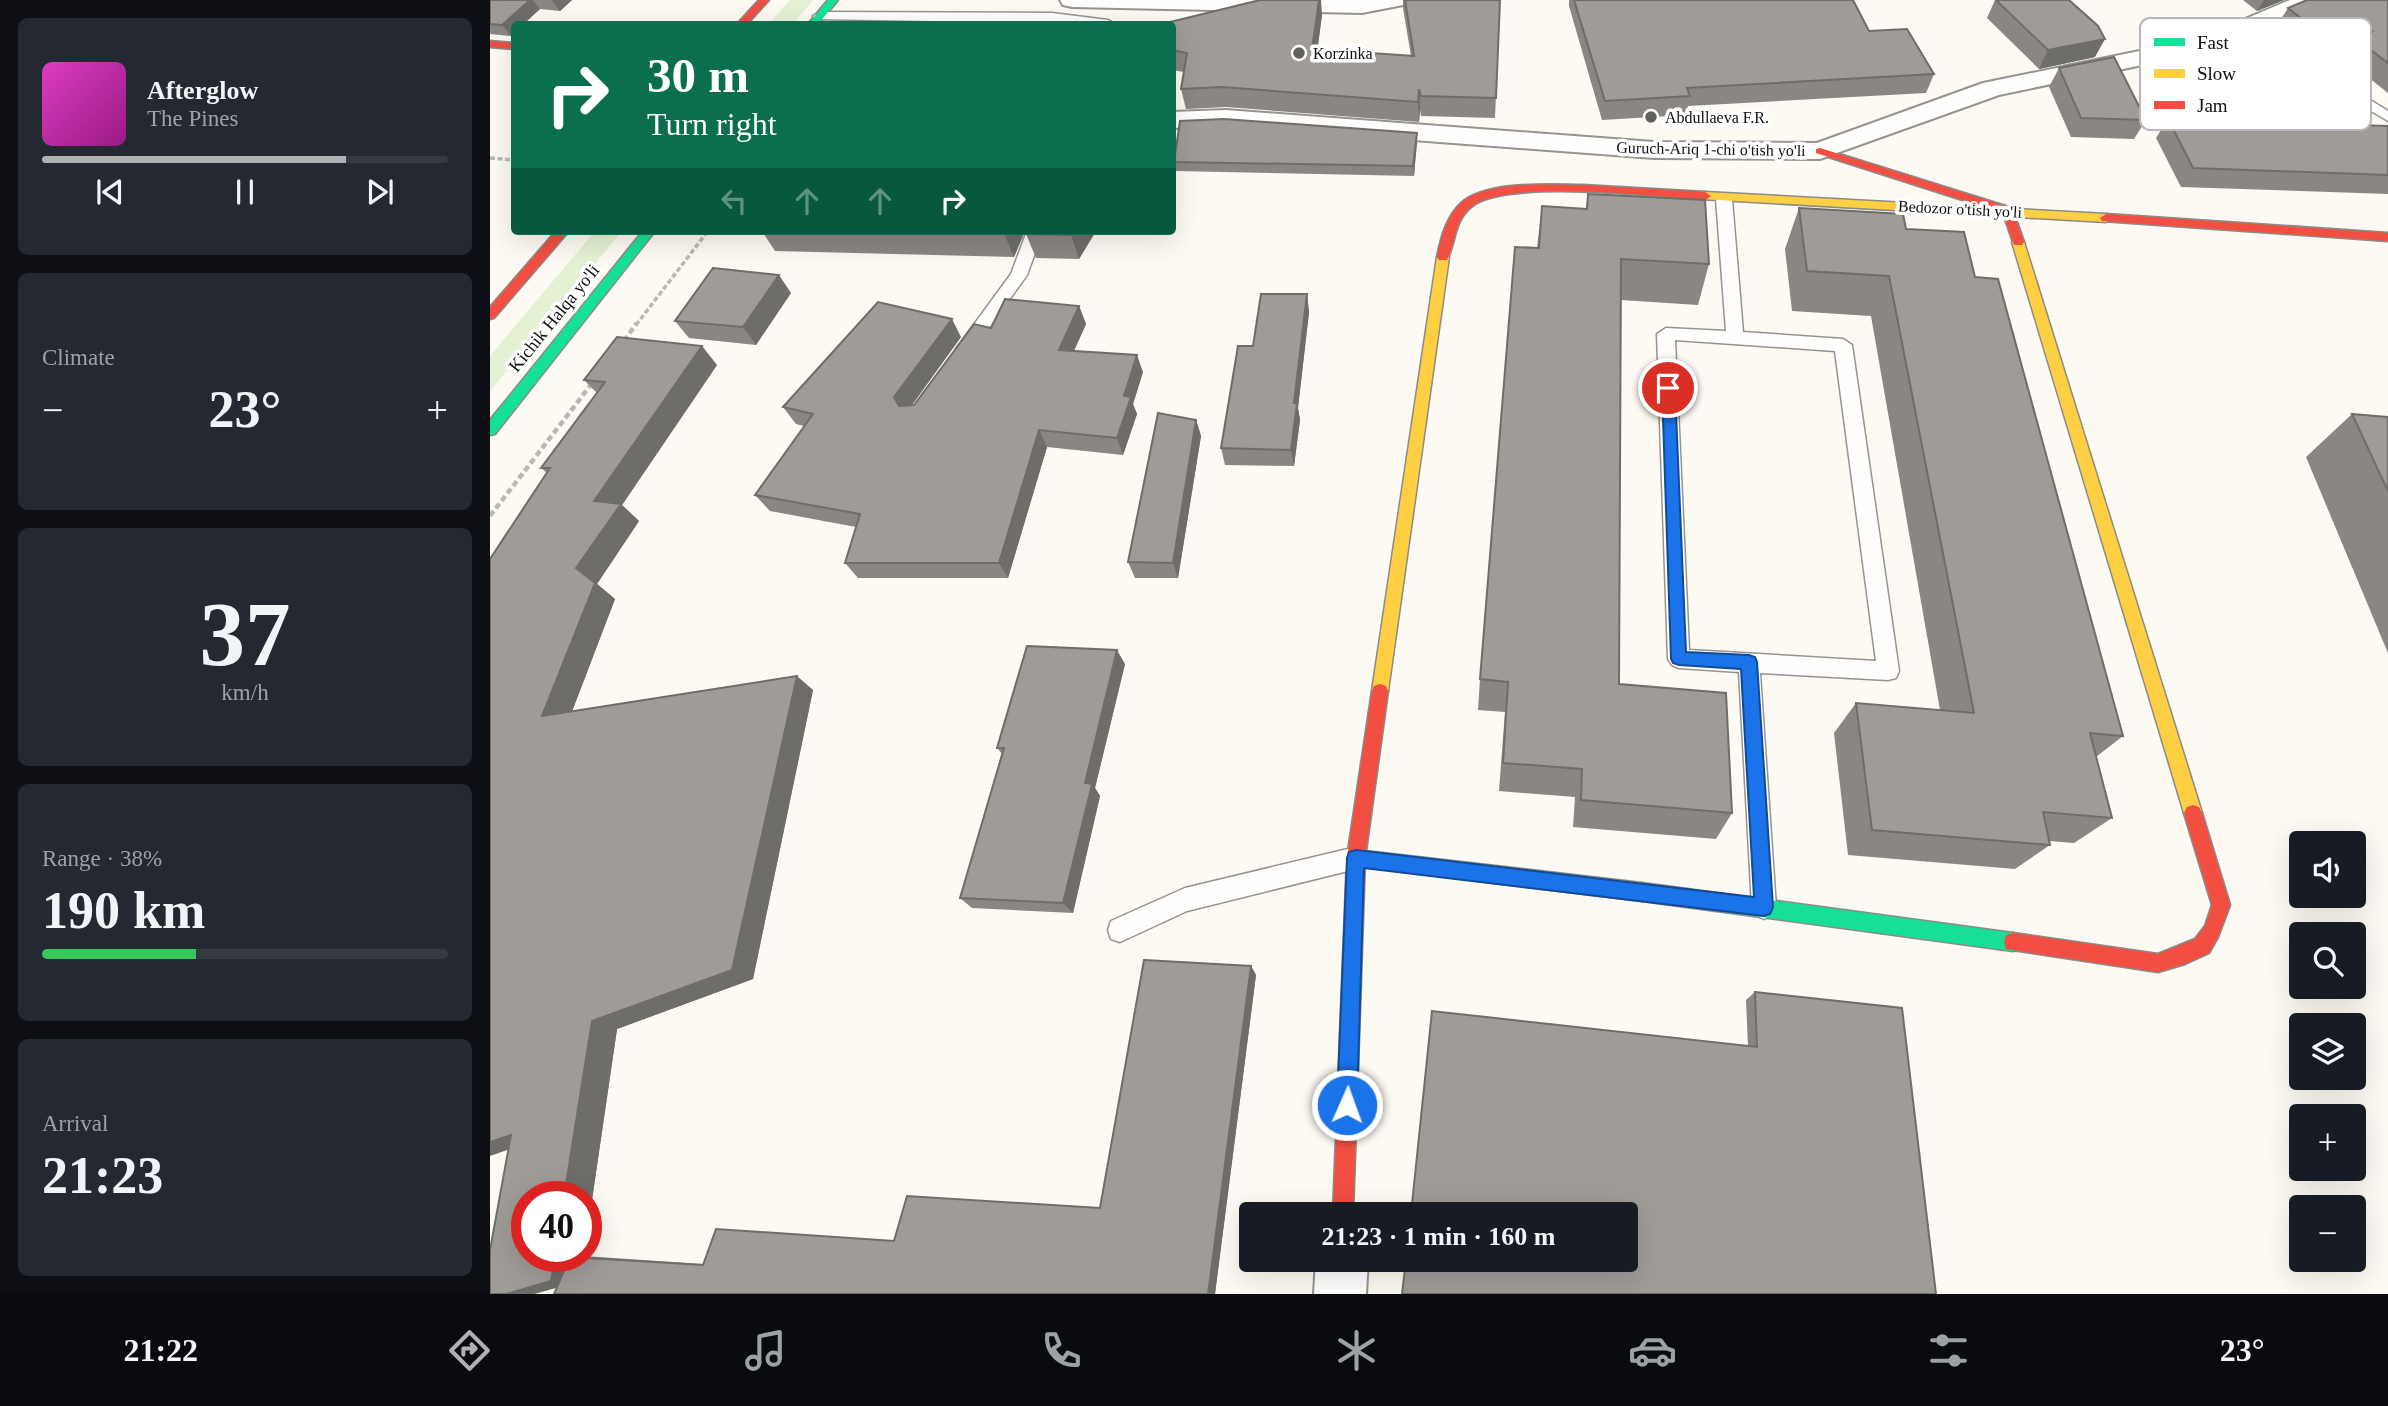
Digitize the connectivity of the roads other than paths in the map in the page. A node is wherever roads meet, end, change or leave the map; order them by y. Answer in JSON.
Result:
{"nodes":[{"id":1,"x":764,"y":0,"type":"edge"},
{"id":2,"x":833,"y":0,"type":"edge"},
{"id":3,"x":1072,"y":0,"type":"edge"},
{"id":4,"x":1394,"y":0,"type":"edge"},
{"id":5,"x":2311,"y":0,"type":"edge"},
{"id":6,"x":2268,"y":18,"type":"edge"},
{"id":7,"x":817,"y":20,"type":"edge"},
{"id":8,"x":976,"y":20,"type":"edge"},
{"id":9,"x":745,"y":21,"type":"edge"},
{"id":10,"x":1084,"y":21,"type":"edge"},
{"id":11,"x":490,"y":44,"type":"edge"},
{"id":12,"x":511,"y":46,"type":"edge"},
{"id":13,"x":2140,"y":58,"type":"edge"},
{"id":14,"x":2371,"y":106,"type":"edge"},
{"id":15,"x":2388,"y":117,"type":"edge"},
{"id":16,"x":1176,"y":120,"type":"edge"},
{"id":17,"x":1820,"y":152,"type":"junction"},
{"id":18,"x":1724,"y":199,"type":"junction"},
{"id":19,"x":2008,"y":211,"type":"junction"},
{"id":20,"x":560,"y":235,"type":"edge"},
{"id":21,"x":646,"y":235,"type":"edge"},
{"id":22,"x":1034,"y":235,"type":"edge"},
{"id":23,"x":2388,"y":237,"type":"edge"},
{"id":24,"x":490,"y":315,"type":"edge"},
{"id":25,"x":1735,"y":337,"type":"junction"},
{"id":26,"x":956,"y":362,"type":"edge"},
{"id":27,"x":490,"y":430,"type":"edge"},
{"id":28,"x":1749,"y":662,"type":"junction"},
{"id":29,"x":1356,"y":858,"type":"junction"},
{"id":30,"x":1764,"y":907,"type":"junction"},
{"id":31,"x":1120,"y":930,"type":"dead end"},
{"id":32,"x":1343,"y":1202,"type":"edge"},
{"id":33,"x":1341,"y":1272,"type":"edge"},
{"id":34,"x":1340,"y":1294,"type":"edge"}],
"edges":[{"from":1,"to":9,"type":"main road"},
{"from":2,"to":7,"type":"main road"},
{"from":3,"to":4,"type":"street"},
{"from":5,"to":6,"type":"street","name":"Guruch-Ariq 1-chi o'tish yo'li"},
{"from":7,"to":8,"type":"lane"},
{"from":8,"to":10,"type":"lane"},
{"from":11,"to":12,"type":"main road"},
{"from":13,"to":17,"type":"street","name":"Guruch-Ariq 1-chi o'tish yo'li"},
{"from":14,"to":15,"type":"lane"},
{"from":16,"to":17,"type":"street","name":"Guruch-Ariq 1-chi o'tish yo'li"},
{"from":17,"to":19,"type":"main road"},
{"from":18,"to":19,"type":"main road","name":"Bedozor o'tish yo'li"},
{"from":18,"to":25,"type":"lane"},
{"from":18,"to":29,"type":"main road","name":"Bedozor o'tish yo'li"},
{"from":19,"to":23,"type":"main road","name":"Bedozor o'tish yo'li"},
{"from":19,"to":30,"type":"main road"},
{"from":20,"to":24,"type":"main road"},
{"from":21,"to":27,"type":"main road","name":"Kichik Halqa yo'li"},
{"from":22,"to":26,"type":"lane"},
{"from":25,"to":28,"type":"lane"},
{"from":25,"to":28,"type":"lane"},
{"from":28,"to":30,"type":"lane"},
{"from":29,"to":30,"type":"main road"},
{"from":29,"to":31,"type":"lane"},
{"from":29,"to":32,"type":"main road","name":"Bedozor o'tish yo'li"},
{"from":33,"to":34,"type":"street"}]}
